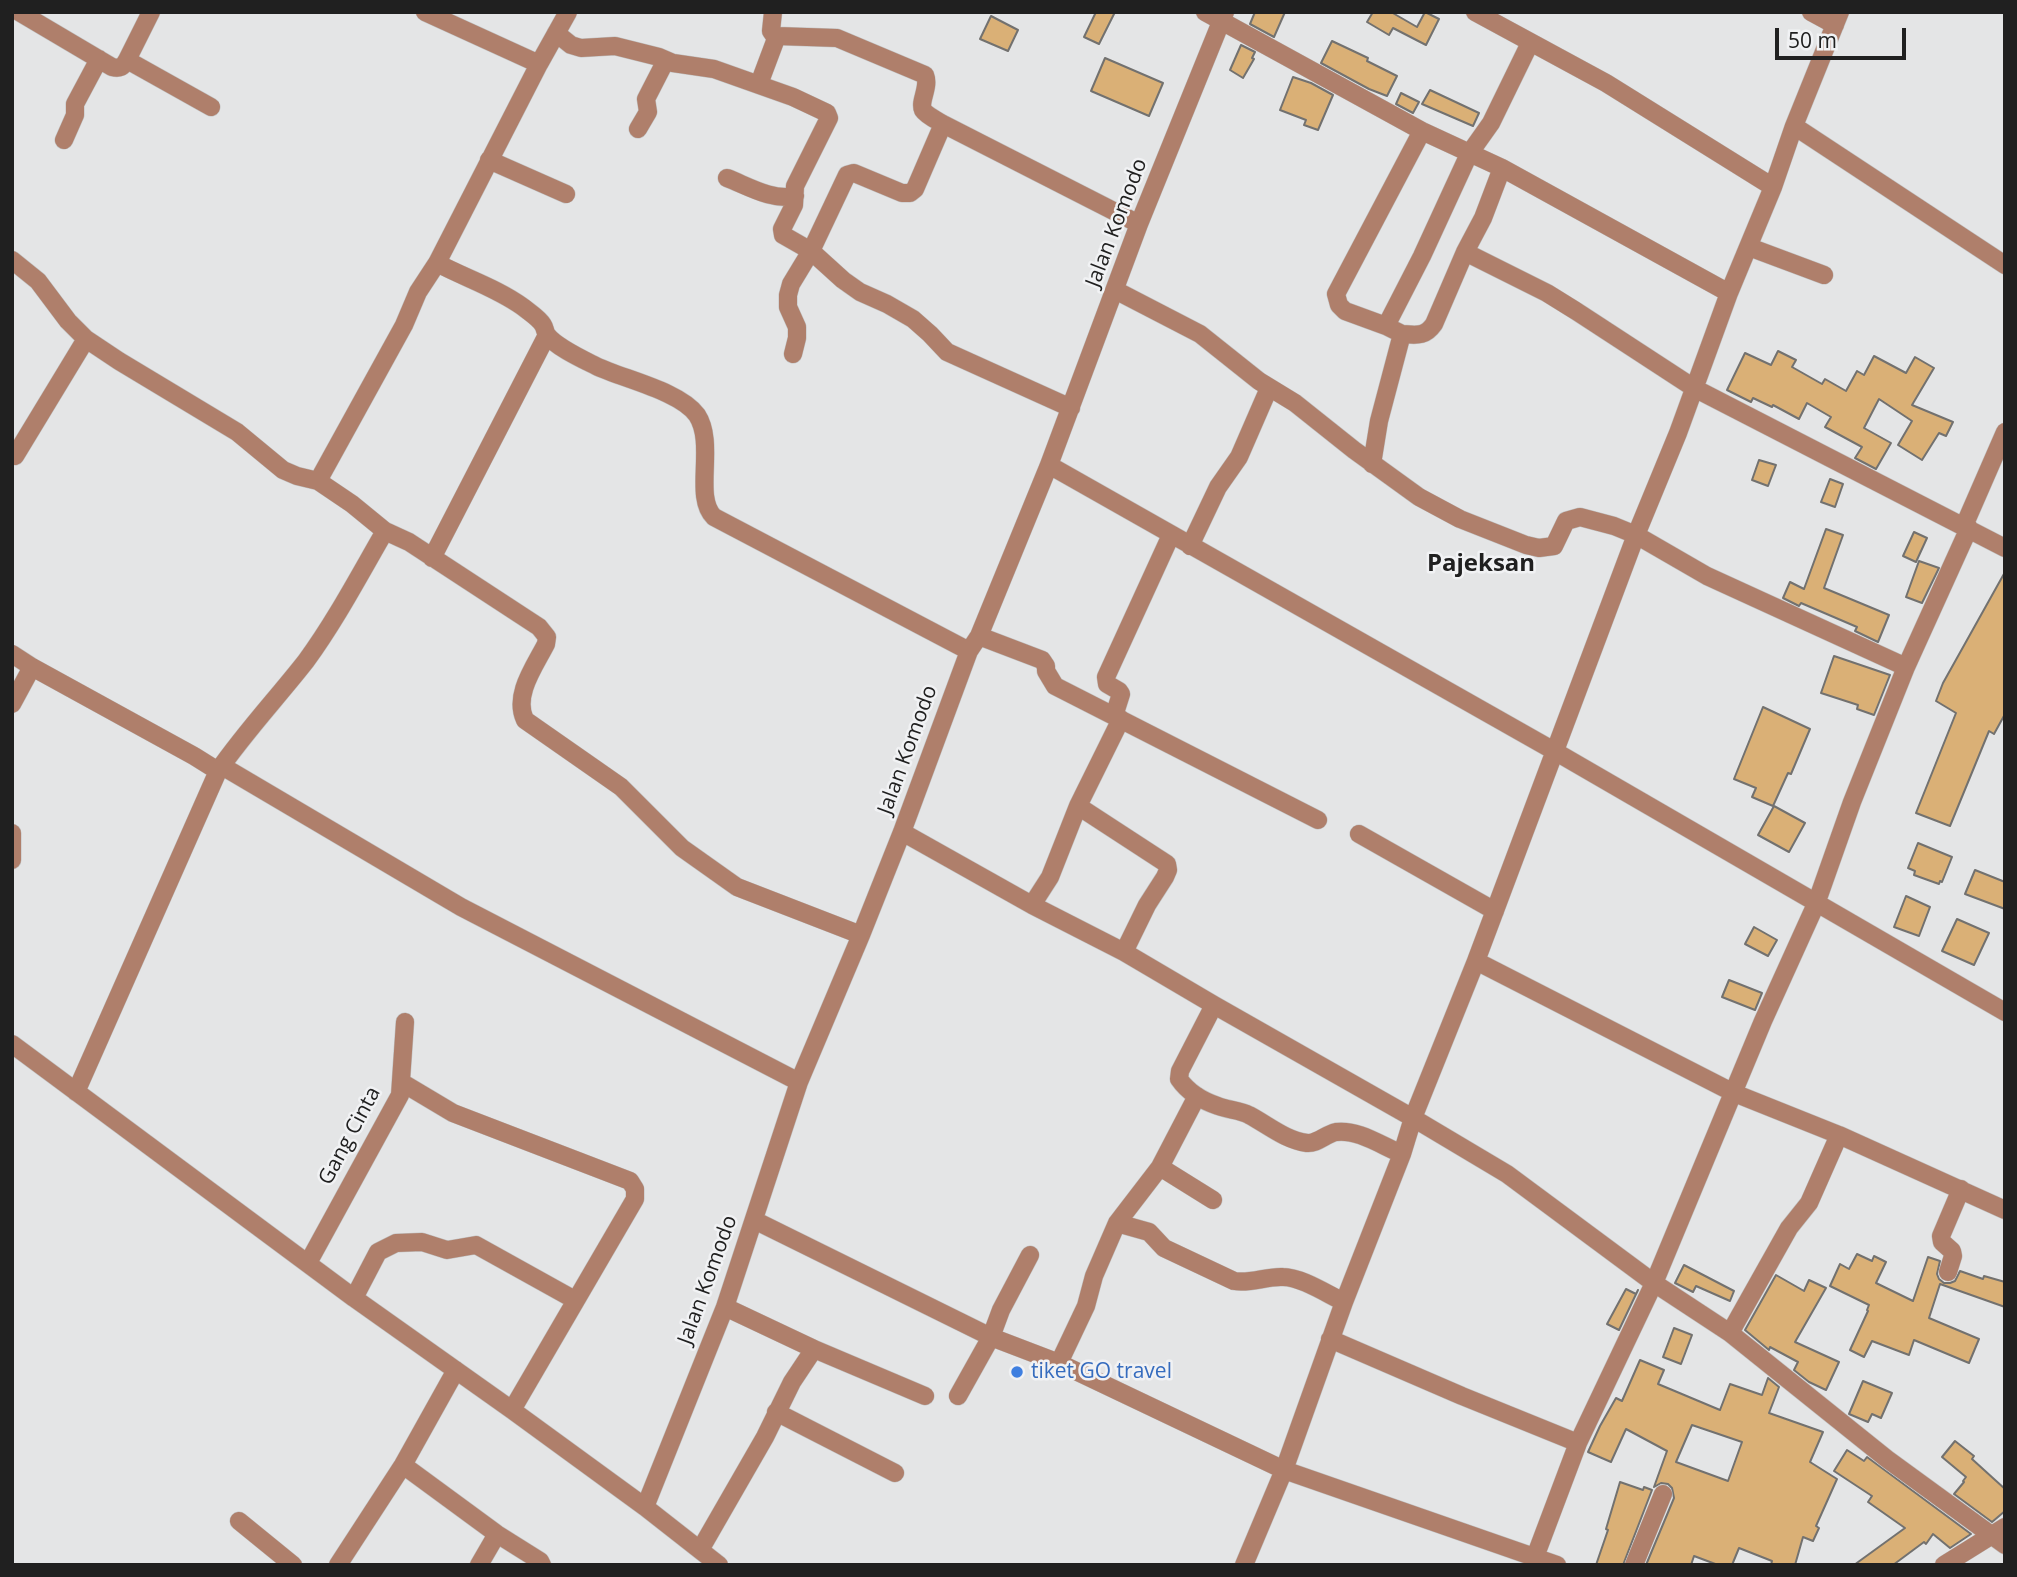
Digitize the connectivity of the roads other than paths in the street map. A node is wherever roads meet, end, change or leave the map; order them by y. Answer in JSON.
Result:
{"nodes":[{"id":1,"x":19,"y":12,"type":"edge"},
{"id":2,"x":151,"y":12,"type":"edge"},
{"id":3,"x":425,"y":12,"type":"edge"},
{"id":4,"x":568,"y":12,"type":"edge"},
{"id":5,"x":773,"y":12,"type":"edge"},
{"id":6,"x":1205,"y":12,"type":"edge"},
{"id":7,"x":1475,"y":12,"type":"edge"},
{"id":8,"x":1811,"y":12,"type":"edge"},
{"id":9,"x":1223,"y":16,"type":"edge"},
{"id":10,"x":1838,"y":19,"type":"edge"},
{"id":11,"x":12,"y":23,"type":"edge"},
{"id":12,"x":556,"y":33,"type":"junction"},
{"id":13,"x":777,"y":36,"type":"junction"},
{"id":14,"x":1530,"y":43,"type":"junction"},
{"id":15,"x":99,"y":59,"type":"junction"},
{"id":16,"x":127,"y":60,"type":"junction"},
{"id":17,"x":666,"y":60,"type":"junction"},
{"id":18,"x":538,"y":64,"type":"junction"},
{"id":19,"x":759,"y":84,"type":"junction"},
{"id":20,"x":211,"y":107,"type":"dead end"},
{"id":21,"x":943,"y":124,"type":"junction"},
{"id":22,"x":1794,"y":126,"type":"junction"},
{"id":23,"x":638,"y":129,"type":"dead end"},
{"id":24,"x":1422,"y":131,"type":"junction"},
{"id":25,"x":64,"y":140,"type":"dead end"},
{"id":26,"x":1469,"y":154,"type":"junction"},
{"id":27,"x":489,"y":160,"type":"junction"},
{"id":28,"x":1502,"y":168,"type":"junction"},
{"id":29,"x":727,"y":178,"type":"dead end"},
{"id":30,"x":1773,"y":187,"type":"junction"},
{"id":31,"x":566,"y":194,"type":"dead end"},
{"id":32,"x":795,"y":196,"type":"junction"},
{"id":33,"x":1139,"y":224,"type":"junction"},
{"id":34,"x":1749,"y":247,"type":"junction"},
{"id":35,"x":811,"y":251,"type":"junction"},
{"id":36,"x":1465,"y":252,"type":"junction"},
{"id":37,"x":12,"y":260,"type":"edge"},
{"id":38,"x":437,"y":263,"type":"junction"},
{"id":39,"x":2005,"y":265,"type":"edge"},
{"id":40,"x":1824,"y":275,"type":"dead end"},
{"id":41,"x":1115,"y":290,"type":"junction"},
{"id":42,"x":1729,"y":293,"type":"junction"},
{"id":43,"x":1394,"y":330,"type":"junction"},
{"id":44,"x":547,"y":335,"type":"junction"},
{"id":45,"x":86,"y":339,"type":"junction"},
{"id":46,"x":793,"y":354,"type":"dead end"},
{"id":47,"x":1269,"y":388,"type":"junction"},
{"id":48,"x":1694,"y":388,"type":"junction"},
{"id":49,"x":1071,"y":408,"type":"junction"},
{"id":50,"x":2005,"y":432,"type":"edge"},
{"id":51,"x":15,"y":456,"type":"dead end"},
{"id":52,"x":1372,"y":464,"type":"junction"},
{"id":53,"x":1049,"y":465,"type":"junction"},
{"id":54,"x":318,"y":481,"type":"junction"},
{"id":55,"x":1966,"y":527,"type":"junction"},
{"id":56,"x":385,"y":531,"type":"junction"},
{"id":57,"x":1171,"y":535,"type":"junction"},
{"id":58,"x":1636,"y":535,"type":"junction"},
{"id":59,"x":1190,"y":546,"type":"junction"},
{"id":60,"x":2005,"y":548,"type":"edge"},
{"id":61,"x":432,"y":558,"type":"junction"},
{"id":62,"x":979,"y":636,"type":"junction"},
{"id":63,"x":969,"y":651,"type":"junction"},
{"id":64,"x":12,"y":654,"type":"edge"},
{"id":65,"x":32,"y":667,"type":"junction"},
{"id":66,"x":1906,"y":667,"type":"junction"},
{"id":67,"x":12,"y":704,"type":"edge"},
{"id":68,"x":1118,"y":718,"type":"junction"},
{"id":69,"x":1556,"y":752,"type":"junction"},
{"id":70,"x":220,"y":769,"type":"junction"},
{"id":71,"x":1078,"y":806,"type":"junction"},
{"id":72,"x":1318,"y":820,"type":"dead end"},
{"id":73,"x":902,"y":832,"type":"junction"},
{"id":74,"x":12,"y":833,"type":"edge"},
{"id":75,"x":1360,"y":834,"type":"dead end"},
{"id":76,"x":12,"y":860,"type":"edge"},
{"id":77,"x":1816,"y":904,"type":"junction"},
{"id":78,"x":1032,"y":905,"type":"junction"},
{"id":79,"x":1495,"y":911,"type":"junction"},
{"id":80,"x":861,"y":935,"type":"junction"},
{"id":81,"x":1124,"y":952,"type":"junction"},
{"id":82,"x":1476,"y":961,"type":"junction"},
{"id":83,"x":1214,"y":1005,"type":"junction"},
{"id":84,"x":2005,"y":1012,"type":"edge"},
{"id":85,"x":405,"y":1023,"type":"dead end"},
{"id":86,"x":12,"y":1044,"type":"edge"},
{"id":87,"x":401,"y":1082,"type":"junction"},
{"id":88,"x":799,"y":1082,"type":"junction"},
{"id":89,"x":76,"y":1092,"type":"junction"},
{"id":90,"x":1734,"y":1093,"type":"junction"},
{"id":91,"x":1197,"y":1096,"type":"junction"},
{"id":92,"x":1413,"y":1118,"type":"junction"},
{"id":93,"x":1839,"y":1135,"type":"junction"},
{"id":94,"x":1402,"y":1154,"type":"junction"},
{"id":95,"x":1160,"y":1167,"type":"junction"},
{"id":96,"x":1961,"y":1189,"type":"junction"},
{"id":97,"x":1213,"y":1200,"type":"dead end"},
{"id":98,"x":2005,"y":1210,"type":"edge"},
{"id":99,"x":754,"y":1220,"type":"junction"},
{"id":100,"x":1117,"y":1223,"type":"junction"},
{"id":101,"x":1030,"y":1255,"type":"dead end"},
{"id":102,"x":308,"y":1263,"type":"junction"},
{"id":103,"x":1948,"y":1272,"type":"dead end"},
{"id":104,"x":1654,"y":1283,"type":"junction"},
{"id":105,"x":354,"y":1298,"type":"junction"},
{"id":106,"x":575,"y":1300,"type":"junction"},
{"id":107,"x":1343,"y":1302,"type":"junction"},
{"id":108,"x":725,"y":1307,"type":"junction"},
{"id":109,"x":1730,"y":1333,"type":"junction"},
{"id":110,"x":992,"y":1337,"type":"junction"},
{"id":111,"x":1331,"y":1339,"type":"junction"},
{"id":112,"x":814,"y":1349,"type":"junction"},
{"id":113,"x":1059,"y":1363,"type":"junction"},
{"id":114,"x":456,"y":1370,"type":"junction"},
{"id":115,"x":925,"y":1396,"type":"dead end"},
{"id":116,"x":958,"y":1396,"type":"dead end"},
{"id":117,"x":512,"y":1410,"type":"junction"},
{"id":118,"x":776,"y":1412,"type":"junction"},
{"id":119,"x":1578,"y":1443,"type":"junction"},
{"id":120,"x":402,"y":1465,"type":"junction"},
{"id":121,"x":1283,"y":1470,"type":"junction"},
{"id":122,"x":895,"y":1473,"type":"dead end"},
{"id":123,"x":1663,"y":1494,"type":"dead end"},
{"id":124,"x":645,"y":1507,"type":"junction"},
{"id":125,"x":239,"y":1521,"type":"dead end"},
{"id":126,"x":497,"y":1534,"type":"junction"},
{"id":127,"x":2001,"y":1536,"type":"edge"},
{"id":128,"x":700,"y":1550,"type":"junction"},
{"id":129,"x":1533,"y":1560,"type":"edge"},
{"id":130,"x":293,"y":1565,"type":"edge"},
{"id":131,"x":338,"y":1565,"type":"edge"},
{"id":132,"x":480,"y":1565,"type":"edge"},
{"id":133,"x":542,"y":1565,"type":"edge"},
{"id":134,"x":719,"y":1565,"type":"edge"},
{"id":135,"x":1244,"y":1565,"type":"edge"},
{"id":136,"x":1557,"y":1565,"type":"edge"},
{"id":137,"x":1634,"y":1565,"type":"edge"},
{"id":138,"x":1944,"y":1565,"type":"edge"}],
"edges":[{"from":1,"to":11,"type":"street"},
{"from":1,"to":15,"type":"street"},
{"from":2,"to":16,"type":"street"},
{"from":3,"to":18,"type":"street"},
{"from":4,"to":12,"type":"street"},
{"from":5,"to":13,"type":"street"},
{"from":6,"to":9,"type":"street"},
{"from":7,"to":14,"type":"street"},
{"from":8,"to":10,"type":"street"},
{"from":9,"to":24,"type":"street"},
{"from":9,"to":33,"type":"street","name":"Jalan Komodo"},
{"from":10,"to":22,"type":"street"},
{"from":12,"to":17,"type":"street"},
{"from":12,"to":18,"type":"street"},
{"from":13,"to":19,"type":"street"},
{"from":13,"to":21,"type":"street"},
{"from":14,"to":26,"type":"street"},
{"from":14,"to":30,"type":"street"},
{"from":15,"to":16,"type":"street"},
{"from":15,"to":25,"type":"street"},
{"from":16,"to":20,"type":"street"},
{"from":17,"to":19,"type":"street"},
{"from":17,"to":23,"type":"street"},
{"from":18,"to":27,"type":"street"},
{"from":19,"to":32,"type":"street"},
{"from":21,"to":33,"type":"street"},
{"from":21,"to":35,"type":"street"},
{"from":22,"to":30,"type":"street"},
{"from":22,"to":39,"type":"street"},
{"from":24,"to":26,"type":"street"},
{"from":24,"to":43,"type":"street"},
{"from":26,"to":28,"type":"street"},
{"from":26,"to":43,"type":"street"},
{"from":27,"to":31,"type":"street"},
{"from":27,"to":38,"type":"street"},
{"from":28,"to":36,"type":"street"},
{"from":28,"to":42,"type":"street"},
{"from":29,"to":32,"type":"street"},
{"from":30,"to":34,"type":"street"},
{"from":32,"to":35,"type":"street"},
{"from":33,"to":41,"type":"street","name":"Jalan Komodo"},
{"from":34,"to":40,"type":"street"},
{"from":34,"to":42,"type":"street"},
{"from":35,"to":46,"type":"street"},
{"from":35,"to":49,"type":"street"},
{"from":36,"to":43,"type":"street"},
{"from":36,"to":48,"type":"street"},
{"from":37,"to":45,"type":"street"},
{"from":38,"to":44,"type":"street"},
{"from":38,"to":54,"type":"street"},
{"from":41,"to":47,"type":"street"},
{"from":41,"to":49,"type":"street","name":"Jalan Komodo"},
{"from":42,"to":48,"type":"street"},
{"from":43,"to":52,"type":"street"},
{"from":44,"to":61,"type":"street"},
{"from":44,"to":63,"type":"street"},
{"from":45,"to":51,"type":"street"},
{"from":45,"to":54,"type":"street"},
{"from":47,"to":52,"type":"street"},
{"from":47,"to":59,"type":"street"},
{"from":48,"to":55,"type":"street"},
{"from":48,"to":58,"type":"street"},
{"from":49,"to":53,"type":"street","name":"Jalan Komodo"},
{"from":50,"to":55,"type":"street"},
{"from":52,"to":58,"type":"street"},
{"from":53,"to":57,"type":"street"},
{"from":53,"to":62,"type":"street","name":"Jalan Komodo"},
{"from":54,"to":56,"type":"street"},
{"from":55,"to":60,"type":"street"},
{"from":55,"to":66,"type":"street"},
{"from":56,"to":61,"type":"street"},
{"from":56,"to":70,"type":"street"},
{"from":57,"to":59,"type":"street"},
{"from":57,"to":68,"type":"street"},
{"from":58,"to":66,"type":"street"},
{"from":58,"to":69,"type":"street"},
{"from":59,"to":69,"type":"street"},
{"from":61,"to":80,"type":"street"},
{"from":62,"to":63,"type":"street","name":"Jalan Komodo"},
{"from":62,"to":68,"type":"street"},
{"from":63,"to":73,"type":"street","name":"Jalan Komodo"},
{"from":64,"to":65,"type":"street"},
{"from":65,"to":67,"type":"street"},
{"from":65,"to":70,"type":"street"},
{"from":66,"to":77,"type":"street"},
{"from":68,"to":71,"type":"street"},
{"from":68,"to":72,"type":"street"},
{"from":69,"to":77,"type":"street"},
{"from":69,"to":79,"type":"street"},
{"from":70,"to":88,"type":"street"},
{"from":70,"to":89,"type":"street"},
{"from":71,"to":78,"type":"street"},
{"from":71,"to":81,"type":"street"},
{"from":73,"to":78,"type":"street"},
{"from":73,"to":80,"type":"street","name":"Jalan Komodo"},
{"from":74,"to":76,"type":"street"},
{"from":75,"to":79,"type":"street"},
{"from":77,"to":84,"type":"street"},
{"from":77,"to":90,"type":"street"},
{"from":78,"to":81,"type":"street"},
{"from":79,"to":82,"type":"street"},
{"from":80,"to":88,"type":"street","name":"Jalan Komodo"},
{"from":81,"to":83,"type":"street"},
{"from":82,"to":90,"type":"street"},
{"from":82,"to":92,"type":"street"},
{"from":83,"to":91,"type":"street"},
{"from":83,"to":92,"type":"street"},
{"from":85,"to":87,"type":"street","name":"Gang Cinta"},
{"from":86,"to":89,"type":"street"},
{"from":87,"to":102,"type":"street","name":"Gang Cinta"},
{"from":87,"to":106,"type":"street"},
{"from":88,"to":99,"type":"street","name":"Jalan Komodo"},
{"from":89,"to":102,"type":"street"},
{"from":90,"to":93,"type":"street"},
{"from":90,"to":104,"type":"street"},
{"from":91,"to":94,"type":"street"},
{"from":91,"to":95,"type":"street"},
{"from":92,"to":94,"type":"street"},
{"from":92,"to":104,"type":"street"},
{"from":93,"to":96,"type":"street"},
{"from":93,"to":109,"type":"street"},
{"from":94,"to":107,"type":"street"},
{"from":95,"to":97,"type":"street"},
{"from":95,"to":100,"type":"street"},
{"from":96,"to":98,"type":"street"},
{"from":96,"to":103,"type":"street"},
{"from":99,"to":108,"type":"street","name":"Jalan Komodo"},
{"from":99,"to":110,"type":"street"},
{"from":100,"to":107,"type":"street"},
{"from":100,"to":113,"type":"street"},
{"from":101,"to":110,"type":"street"},
{"from":102,"to":105,"type":"street"},
{"from":104,"to":109,"type":"street"},
{"from":104,"to":119,"type":"street"},
{"from":105,"to":106,"type":"street"},
{"from":105,"to":114,"type":"street"},
{"from":106,"to":117,"type":"street"},
{"from":107,"to":111,"type":"street"},
{"from":108,"to":112,"type":"street"},
{"from":108,"to":124,"type":"street","name":"Jalan Komodo"},
{"from":109,"to":127,"type":"street"},
{"from":110,"to":113,"type":"street"},
{"from":110,"to":116,"type":"street"},
{"from":111,"to":119,"type":"street"},
{"from":111,"to":121,"type":"street"},
{"from":112,"to":115,"type":"street"},
{"from":112,"to":118,"type":"street"},
{"from":113,"to":121,"type":"street"},
{"from":114,"to":117,"type":"street"},
{"from":114,"to":120,"type":"street"},
{"from":117,"to":124,"type":"street"},
{"from":118,"to":122,"type":"street"},
{"from":118,"to":128,"type":"street"},
{"from":119,"to":129,"type":"street"},
{"from":120,"to":126,"type":"street"},
{"from":120,"to":131,"type":"street"},
{"from":121,"to":129,"type":"street"},
{"from":121,"to":135,"type":"street"},
{"from":123,"to":137,"type":"street"},
{"from":124,"to":128,"type":"street"},
{"from":125,"to":130,"type":"street"},
{"from":126,"to":132,"type":"street"},
{"from":126,"to":133,"type":"street"},
{"from":127,"to":138,"type":"street"},
{"from":128,"to":134,"type":"street"},
{"from":129,"to":136,"type":"street"}]}
